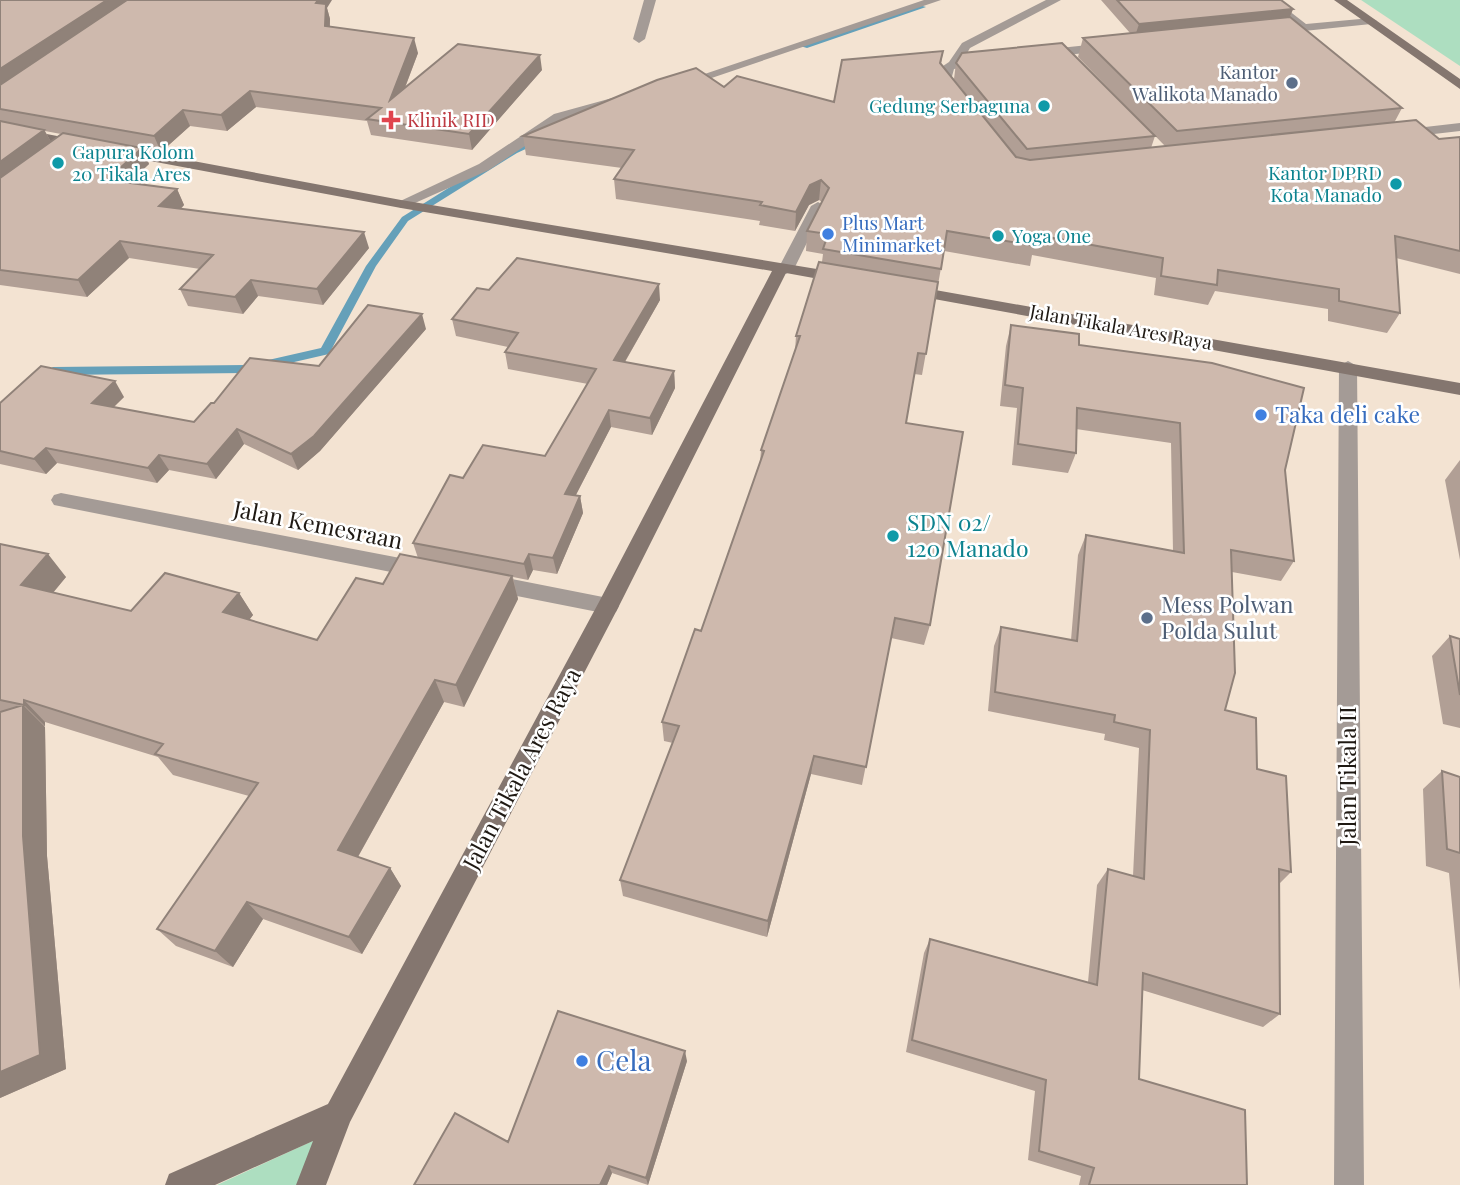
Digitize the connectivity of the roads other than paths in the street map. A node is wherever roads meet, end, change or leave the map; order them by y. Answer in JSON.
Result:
{"nodes":[{"id":1,"x":650,"y":0,"type":"edge"},
{"id":2,"x":935,"y":0,"type":"edge"},
{"id":3,"x":1055,"y":0,"type":"edge"},
{"id":4,"x":1268,"y":0,"type":"edge"},
{"id":5,"x":1340,"y":0,"type":"edge"},
{"id":6,"x":1371,"y":21,"type":"junction"},
{"id":7,"x":639,"y":39,"type":"dead end"},
{"id":8,"x":1123,"y":46,"type":"edge"},
{"id":9,"x":1022,"y":56,"type":"edge"},
{"id":10,"x":995,"y":59,"type":"edge"},
{"id":11,"x":955,"y":63,"type":"junction"},
{"id":12,"x":1460,"y":85,"type":"edge"},
{"id":13,"x":671,"y":87,"type":"edge"},
{"id":14,"x":641,"y":95,"type":"edge"},
{"id":15,"x":968,"y":109,"type":"edge"},
{"id":16,"x":1460,"y":127,"type":"edge"},
{"id":17,"x":0,"y":130,"type":"edge"},
{"id":18,"x":1388,"y":135,"type":"edge"},
{"id":19,"x":67,"y":142,"type":"junction"},
{"id":20,"x":48,"y":157,"type":"edge"},
{"id":21,"x":403,"y":204,"type":"junction"},
{"id":22,"x":818,"y":206,"type":"edge"},
{"id":23,"x":783,"y":268,"type":"junction"},
{"id":24,"x":854,"y":281,"type":"edge"},
{"id":25,"x":895,"y":288,"type":"edge"},
{"id":26,"x":1348,"y":366,"type":"junction"},
{"id":27,"x":1460,"y":388,"type":"edge"},
{"id":28,"x":61,"y":500,"type":"dead end"},
{"id":29,"x":444,"y":574,"type":"edge"},
{"id":30,"x":471,"y":579,"type":"edge"},
{"id":31,"x":608,"y":606,"type":"junction"},
{"id":32,"x":338,"y":1114,"type":"junction"},
{"id":33,"x":180,"y":1185,"type":"edge"},
{"id":34,"x":311,"y":1185,"type":"edge"},
{"id":35,"x":1349,"y":1185,"type":"edge"}],
"edges":[{"from":1,"to":7,"type":"street"},
{"from":2,"to":13,"type":"street"},
{"from":3,"to":11,"type":"street"},
{"from":4,"to":6,"type":"street"},
{"from":5,"to":6,"type":"main road"},
{"from":6,"to":12,"type":"main road"},
{"from":8,"to":9,"type":"street"},
{"from":10,"to":11,"type":"street"},
{"from":11,"to":15,"type":"street"},
{"from":14,"to":21,"type":"street"},
{"from":16,"to":18,"type":"street"},
{"from":17,"to":19,"type":"main road"},
{"from":19,"to":20,"type":"street"},
{"from":19,"to":21,"type":"main road"},
{"from":21,"to":23,"type":"main road"},
{"from":22,"to":23,"type":"street"},
{"from":23,"to":24,"type":"main road"},
{"from":23,"to":31,"type":"main road","name":"Jalan Tikala Ares Raya"},
{"from":25,"to":26,"type":"main road","name":"Jalan Tikala Ares Raya"},
{"from":26,"to":27,"type":"main road","name":"Jalan Tikala Ares Raya"},
{"from":26,"to":35,"type":"street","name":"Jalan Tikala II"},
{"from":28,"to":29,"type":"street","name":"Jalan Kemesraan"},
{"from":30,"to":31,"type":"street"},
{"from":31,"to":32,"type":"main road","name":"Jalan Tikala Ares Raya"},
{"from":32,"to":33,"type":"main road"},
{"from":32,"to":34,"type":"main road","name":"Jalan Tikala Ares Raya"}]}
